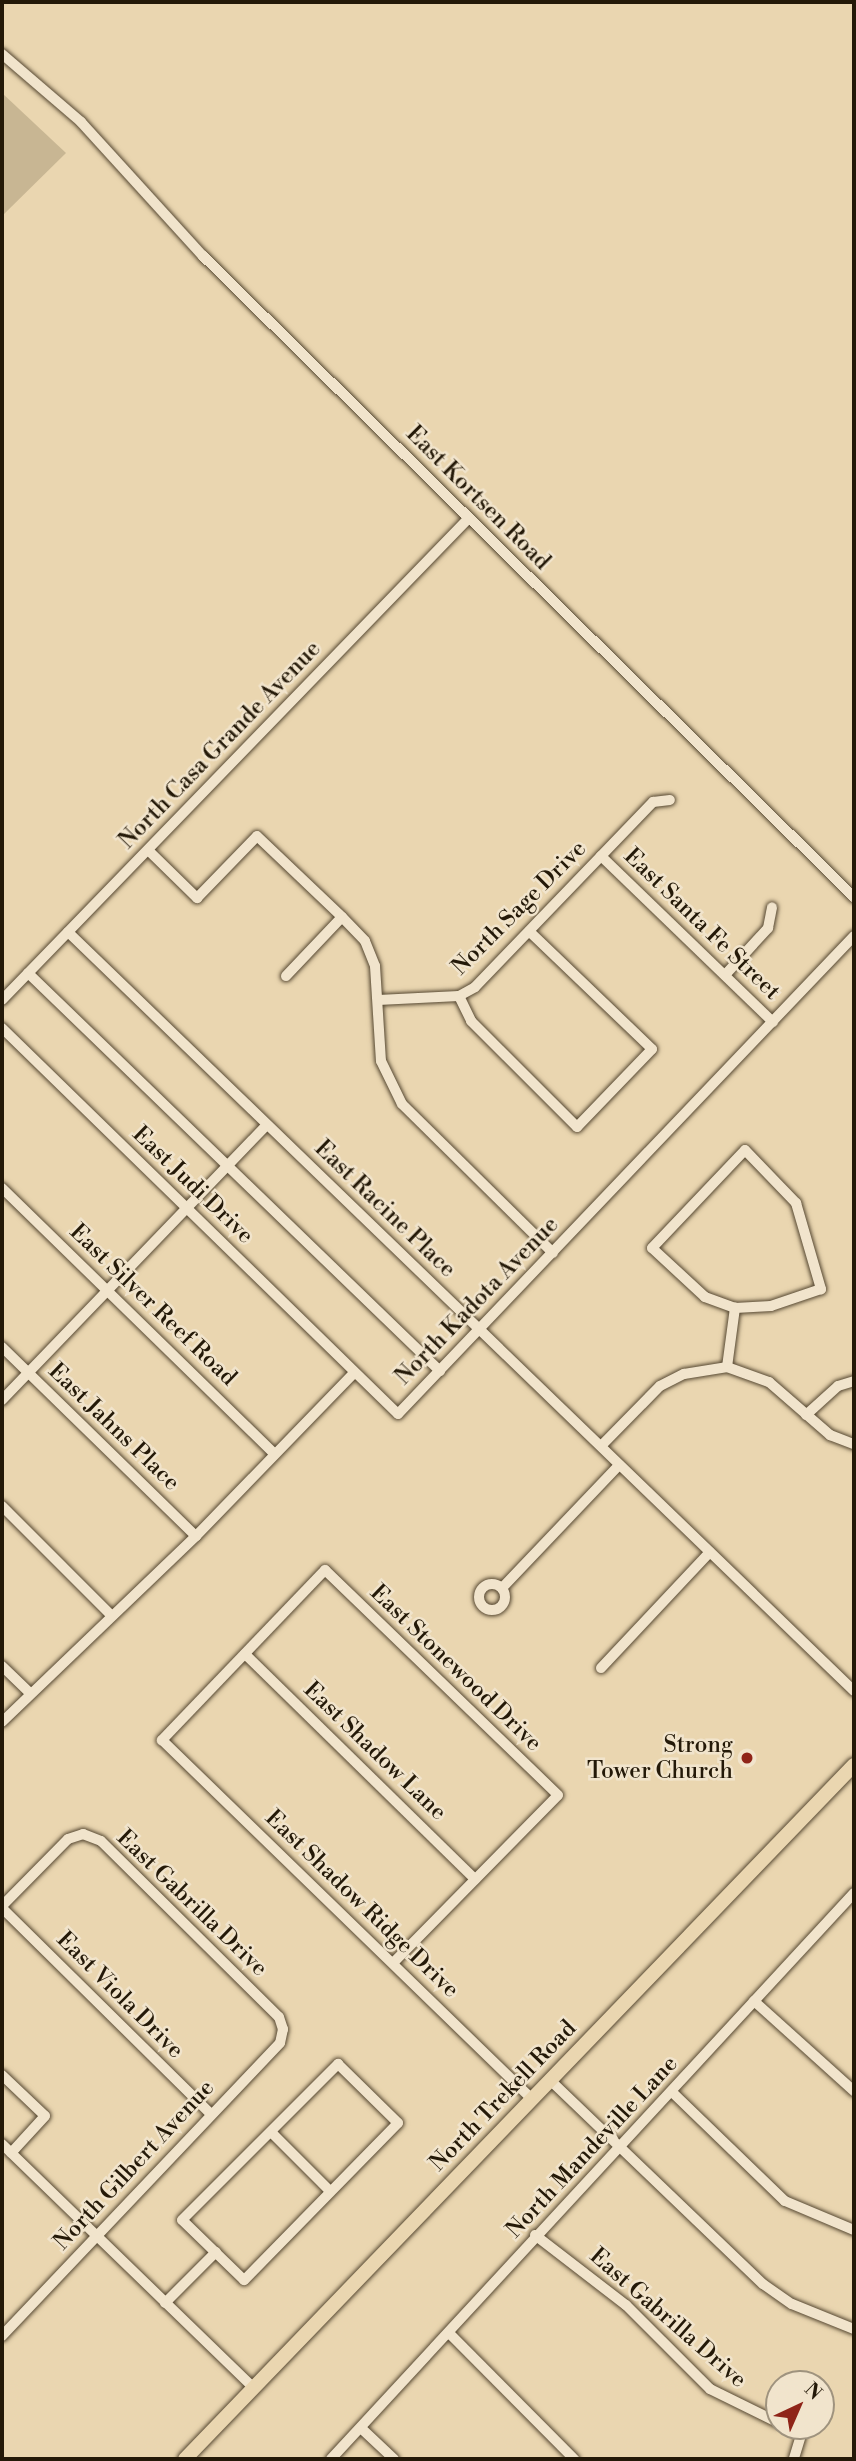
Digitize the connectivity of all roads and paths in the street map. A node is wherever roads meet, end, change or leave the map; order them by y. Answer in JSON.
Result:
{"nodes":[{"id":1,"x":2,"y":54,"type":"edge"},
{"id":2,"x":469,"y":519,"type":"junction"},
{"id":3,"x":670,"y":800,"type":"dead end"},
{"id":4,"x":148,"y":850,"type":"junction"},
{"id":5,"x":601,"y":856,"type":"junction"},
{"id":6,"x":854,"y":897,"type":"edge"},
{"id":7,"x":772,"y":907,"type":"dead end"},
{"id":8,"x":342,"y":917,"type":"junction"},
{"id":9,"x":529,"y":931,"type":"junction"},
{"id":10,"x":68,"y":932,"type":"junction"},
{"id":11,"x":854,"y":936,"type":"edge"},
{"id":12,"x":28,"y":973,"type":"junction"},
{"id":13,"x":725,"y":975,"type":"junction"},
{"id":14,"x":286,"y":976,"type":"dead end"},
{"id":15,"x":459,"y":996,"type":"junction"},
{"id":16,"x":2,"y":998,"type":"edge"},
{"id":17,"x":378,"y":1000,"type":"junction"},
{"id":18,"x":773,"y":1022,"type":"junction"},
{"id":19,"x":2,"y":1028,"type":"edge"},
{"id":20,"x":267,"y":1125,"type":"junction"},
{"id":21,"x":228,"y":1166,"type":"junction"},
{"id":22,"x":2,"y":1188,"type":"edge"},
{"id":23,"x":187,"y":1209,"type":"junction"},
{"id":24,"x":553,"y":1253,"type":"junction"},
{"id":25,"x":108,"y":1291,"type":"junction"},
{"id":26,"x":735,"y":1308,"type":"junction"},
{"id":27,"x":480,"y":1330,"type":"junction"},
{"id":28,"x":2,"y":1347,"type":"edge"},
{"id":29,"x":727,"y":1367,"type":"junction"},
{"id":30,"x":440,"y":1371,"type":"junction"},
{"id":31,"x":28,"y":1373,"type":"junction"},
{"id":32,"x":354,"y":1373,"type":"junction"},
{"id":33,"x":854,"y":1381,"type":"edge"},
{"id":34,"x":2,"y":1400,"type":"edge"},
{"id":35,"x":806,"y":1415,"type":"junction"},
{"id":36,"x":854,"y":1444,"type":"edge"},
{"id":37,"x":601,"y":1446,"type":"junction"},
{"id":38,"x":274,"y":1453,"type":"junction"},
{"id":39,"x":619,"y":1465,"type":"junction"},
{"id":40,"x":2,"y":1506,"type":"edge"},
{"id":41,"x":196,"y":1536,"type":"junction"},
{"id":42,"x":710,"y":1552,"type":"junction"},
{"id":43,"x":502,"y":1588,"type":"dead end"},
{"id":44,"x":110,"y":1614,"type":"junction"},
{"id":45,"x":245,"y":1654,"type":"junction"},
{"id":46,"x":2,"y":1665,"type":"edge"},
{"id":47,"x":601,"y":1668,"type":"dead end"},
{"id":48,"x":854,"y":1691,"type":"edge"},
{"id":49,"x":30,"y":1693,"type":"junction"},
{"id":50,"x":2,"y":1722,"type":"edge"},
{"id":51,"x":854,"y":1765,"type":"edge"},
{"id":52,"x":475,"y":1879,"type":"junction"},
{"id":53,"x":854,"y":1893,"type":"edge"},
{"id":54,"x":2,"y":1907,"type":"edge"},
{"id":55,"x":393,"y":1963,"type":"junction"},
{"id":56,"x":754,"y":2000,"type":"junction"},
{"id":57,"x":279,"y":2017,"type":"joint"},
{"id":58,"x":2,"y":2075,"type":"edge"},
{"id":59,"x":550,"y":2080,"type":"junction"},
{"id":60,"x":854,"y":2091,"type":"edge"},
{"id":61,"x":672,"y":2092,"type":"junction"},
{"id":62,"x":532,"y":2099,"type":"junction"},
{"id":63,"x":209,"y":2112,"type":"junction"},
{"id":64,"x":271,"y":2132,"type":"junction"},
{"id":65,"x":2,"y":2144,"type":"edge"},
{"id":66,"x":619,"y":2147,"type":"junction"},
{"id":67,"x":11,"y":2153,"type":"junction"},
{"id":68,"x":330,"y":2191,"type":"junction"},
{"id":69,"x":854,"y":2231,"type":"edge"},
{"id":70,"x":535,"y":2235,"type":"junction"},
{"id":71,"x":96,"y":2237,"type":"junction"},
{"id":72,"x":216,"y":2252,"type":"junction"},
{"id":73,"x":166,"y":2303,"type":"junction"},
{"id":74,"x":854,"y":2329,"type":"edge"},
{"id":75,"x":451,"y":2335,"type":"junction"},
{"id":76,"x":2,"y":2336,"type":"edge"},
{"id":77,"x":254,"y":2388,"type":"junction"},
{"id":78,"x":765,"y":2416,"type":"edge"},
{"id":79,"x":362,"y":2429,"type":"junction"},
{"id":80,"x":800,"y":2440,"type":"edge"},
{"id":81,"x":185,"y":2459,"type":"edge"},
{"id":82,"x":331,"y":2459,"type":"edge"},
{"id":83,"x":394,"y":2459,"type":"edge"},
{"id":84,"x":574,"y":2459,"type":"edge"},
{"id":85,"x":794,"y":2459,"type":"edge"}],
"edges":[{"from":1,"to":2,"type":"street","name":"East Kortsen Road"},
{"from":2,"to":4,"type":"street","name":"North Casa Grande Avenue"},
{"from":2,"to":6,"type":"street","name":"East Kortsen Road"},
{"from":3,"to":5,"type":"street","name":"North Sage Drive"},
{"from":4,"to":8,"type":"street"},
{"from":4,"to":10,"type":"street","name":"North Casa Grande Avenue"},
{"from":5,"to":9,"type":"street","name":"North Sage Drive"},
{"from":5,"to":13,"type":"street","name":"East Santa Fe Street"},
{"from":7,"to":13,"type":"street"},
{"from":8,"to":14,"type":"street"},
{"from":8,"to":17,"type":"street"},
{"from":9,"to":15,"type":"street","name":"North Sage Drive"},
{"from":9,"to":15,"type":"street"},
{"from":10,"to":12,"type":"street","name":"North Casa Grande Avenue"},
{"from":10,"to":20,"type":"street","name":"East Racine Place"},
{"from":11,"to":18,"type":"street","name":"North Kadota Avenue"},
{"from":12,"to":16,"type":"street","name":"North Casa Grande Avenue"},
{"from":12,"to":21,"type":"street"},
{"from":13,"to":18,"type":"street","name":"East Santa Fe Street"},
{"from":15,"to":17,"type":"street","name":"North Sage Drive"},
{"from":17,"to":24,"type":"street"},
{"from":18,"to":24,"type":"street","name":"North Kadota Avenue"},
{"from":19,"to":23,"type":"street","name":"East Judi Drive"},
{"from":20,"to":21,"type":"street"},
{"from":20,"to":27,"type":"street","name":"East Racine Place"},
{"from":21,"to":23,"type":"street"},
{"from":21,"to":30,"type":"street"},
{"from":22,"to":25,"type":"street","name":"East Silver Reef Road"},
{"from":23,"to":25,"type":"street"},
{"from":23,"to":32,"type":"street","name":"East Judi Drive"},
{"from":24,"to":27,"type":"street","name":"North Kadota Avenue"},
{"from":25,"to":31,"type":"street"},
{"from":25,"to":38,"type":"street","name":"East Silver Reef Road"},
{"from":26,"to":26,"type":"street"},
{"from":26,"to":29,"type":"street"},
{"from":27,"to":30,"type":"street","name":"North Kadota Avenue"},
{"from":27,"to":37,"type":"street","name":"East Racine Place"},
{"from":28,"to":31,"type":"street","name":"East Jahns Place"},
{"from":29,"to":35,"type":"street"},
{"from":29,"to":37,"type":"street"},
{"from":30,"to":32,"type":"street","name":"North Kadota Avenue"},
{"from":31,"to":34,"type":"street"},
{"from":31,"to":41,"type":"street","name":"East Jahns Place"},
{"from":32,"to":38,"type":"street"},
{"from":33,"to":35,"type":"street"},
{"from":35,"to":36,"type":"street"},
{"from":37,"to":39,"type":"street","name":"East Racine Place"},
{"from":38,"to":41,"type":"street"},
{"from":39,"to":42,"type":"street","name":"East Racine Place"},
{"from":39,"to":43,"type":"street"},
{"from":40,"to":44,"type":"street"},
{"from":41,"to":44,"type":"street"},
{"from":42,"to":47,"type":"street"},
{"from":42,"to":48,"type":"street","name":"East Racine Place"},
{"from":44,"to":49,"type":"street"},
{"from":45,"to":52,"type":"street","name":"East Shadow Lane"},
{"from":45,"to":52,"type":"street","name":"East Stonewood Drive"},
{"from":45,"to":55,"type":"street","name":"East Shadow Ridge Drive"},
{"from":46,"to":49,"type":"street"},
{"from":49,"to":50,"type":"street"},
{"from":51,"to":59,"type":"main road","name":"North Trekell Road"},
{"from":52,"to":55,"type":"street"},
{"from":53,"to":56,"type":"street","name":"North Mandeville Lane"},
{"from":54,"to":57,"type":"street","name":"East Gabrilla Drive"},
{"from":54,"to":63,"type":"street","name":"East Viola Drive"},
{"from":55,"to":62,"type":"street","name":"East Shadow Ridge Drive"},
{"from":56,"to":60,"type":"street"},
{"from":56,"to":61,"type":"street","name":"North Mandeville Lane"},
{"from":57,"to":63,"type":"street","name":"North Gilbert Avenue"},
{"from":58,"to":67,"type":"street"},
{"from":59,"to":62,"type":"main road","name":"North Trekell Road"},
{"from":59,"to":66,"type":"street"},
{"from":61,"to":66,"type":"street","name":"North Mandeville Lane"},
{"from":61,"to":69,"type":"street"},
{"from":62,"to":77,"type":"main road","name":"North Trekell Road"},
{"from":63,"to":71,"type":"street","name":"North Gilbert Avenue"},
{"from":64,"to":68,"type":"street"},
{"from":64,"to":68,"type":"street"},
{"from":64,"to":72,"type":"street"},
{"from":65,"to":67,"type":"street"},
{"from":66,"to":70,"type":"street","name":"North Mandeville Lane"},
{"from":66,"to":74,"type":"street"},
{"from":67,"to":71,"type":"street"},
{"from":68,"to":72,"type":"street"},
{"from":70,"to":75,"type":"street","name":"North Mandeville Lane"},
{"from":70,"to":78,"type":"street","name":"East Gabrilla Drive"},
{"from":71,"to":73,"type":"street"},
{"from":71,"to":76,"type":"street","name":"North Gilbert Avenue"},
{"from":72,"to":73,"type":"street"},
{"from":73,"to":77,"type":"street"},
{"from":75,"to":79,"type":"street","name":"North Mandeville Lane"},
{"from":75,"to":84,"type":"street"},
{"from":77,"to":81,"type":"main road","name":"North Trekell Road"},
{"from":79,"to":82,"type":"street","name":"North Mandeville Lane"},
{"from":79,"to":83,"type":"street"},
{"from":80,"to":85,"type":"street"}]}
